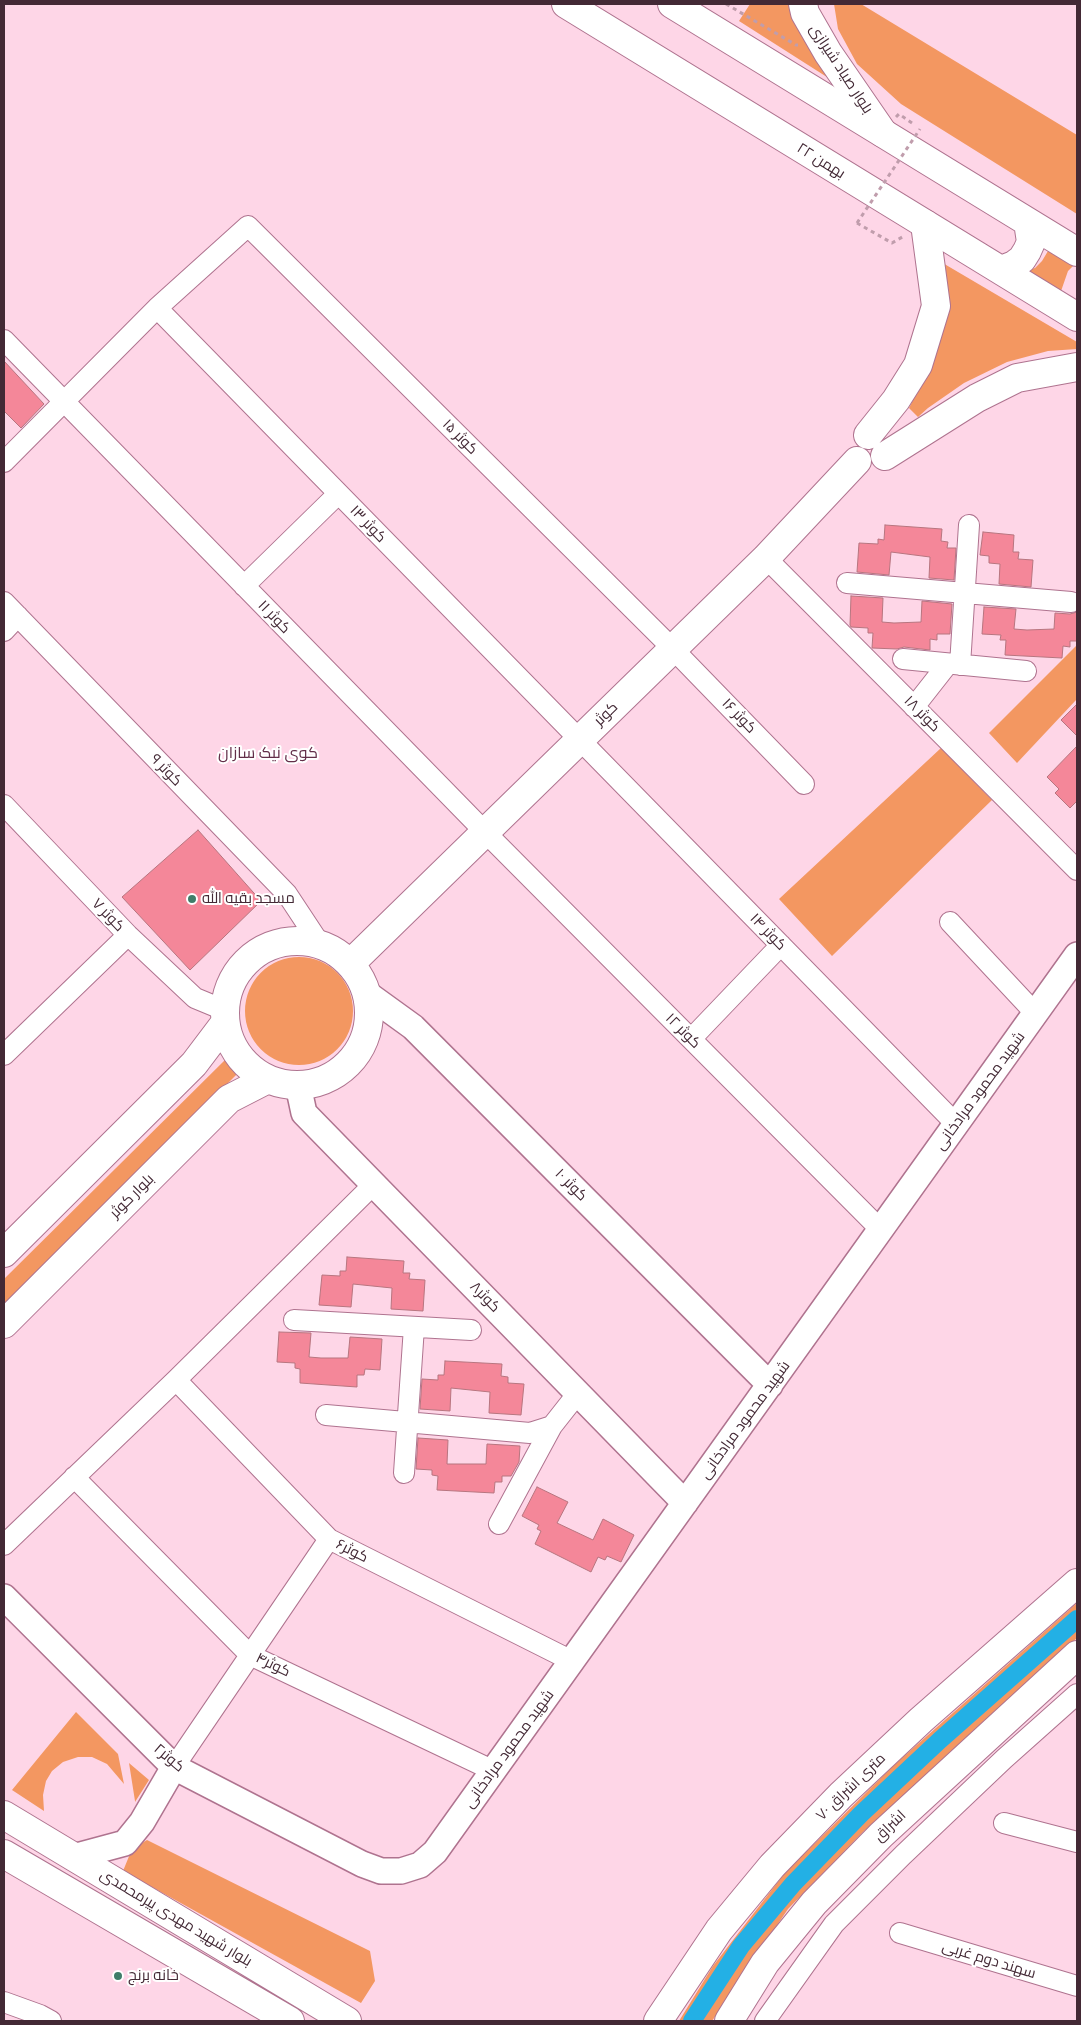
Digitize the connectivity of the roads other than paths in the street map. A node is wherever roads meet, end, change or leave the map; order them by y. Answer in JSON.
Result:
{"nodes":[{"id":1,"x":566,"y":4,"type":"edge"},
{"id":2,"x":672,"y":4,"type":"edge"},
{"id":3,"x":803,"y":4,"type":"edge"},
{"id":4,"x":891,"y":123,"type":"junction"},
{"id":5,"x":1028,"y":222,"type":"junction"},
{"id":6,"x":924,"y":224,"type":"junction"},
{"id":7,"x":1077,"y":252,"type":"edge"},
{"id":8,"x":1001,"y":270,"type":"junction"},
{"id":9,"x":1077,"y":296,"type":"edge"},
{"id":10,"x":1077,"y":306,"type":"edge"},
{"id":11,"x":157,"y":308,"type":"junction"},
{"id":12,"x":1077,"y":317,"type":"edge"},
{"id":13,"x":4,"y":340,"type":"edge"},
{"id":14,"x":1077,"y":367,"type":"edge"},
{"id":15,"x":63,"y":402,"type":"junction"},
{"id":16,"x":877,"y":446,"type":"junction"},
{"id":17,"x":4,"y":462,"type":"edge"},
{"id":18,"x":338,"y":494,"type":"junction"},
{"id":19,"x":969,"y":525,"type":"dead end"},
{"id":20,"x":766,"y":558,"type":"junction"},
{"id":21,"x":847,"y":583,"type":"dead end"},
{"id":22,"x":244,"y":586,"type":"junction"},
{"id":23,"x":965,"y":592,"type":"junction"},
{"id":24,"x":4,"y":602,"type":"edge"},
{"id":25,"x":1071,"y":602,"type":"dead end"},
{"id":26,"x":18,"y":616,"type":"junction"},
{"id":27,"x":4,"y":631,"type":"edge"},
{"id":28,"x":673,"y":649,"type":"junction"},
{"id":29,"x":903,"y":659,"type":"dead end"},
{"id":30,"x":954,"y":665,"type":"junction"},
{"id":31,"x":1026,"y":672,"type":"dead end"},
{"id":32,"x":914,"y":706,"type":"junction"},
{"id":33,"x":580,"y":740,"type":"junction"},
{"id":34,"x":804,"y":784,"type":"dead end"},
{"id":35,"x":4,"y":805,"type":"edge"},
{"id":36,"x":485,"y":832,"type":"junction"},
{"id":37,"x":1077,"y":870,"type":"edge"},
{"id":38,"x":950,"y":922,"type":"dead end"},
{"id":39,"x":128,"y":935,"type":"junction"},
{"id":40,"x":320,"y":944,"type":"junction"},
{"id":41,"x":781,"y":945,"type":"junction"},
{"id":42,"x":1077,"y":955,"type":"edge"},
{"id":43,"x":350,"y":964,"type":"junction"},
{"id":44,"x":366,"y":993,"type":"junction"},
{"id":45,"x":1036,"y":1013,"type":"junction"},
{"id":46,"x":225,"y":1016,"type":"junction"},
{"id":47,"x":691,"y":1039,"type":"junction"},
{"id":48,"x":5,"y":1053,"type":"edge"},
{"id":49,"x":268,"y":1079,"type":"junction"},
{"id":50,"x":298,"y":1085,"type":"junction"},
{"id":51,"x":956,"y":1124,"type":"junction"},
{"id":52,"x":374,"y":1184,"type":"junction"},
{"id":53,"x":881,"y":1230,"type":"junction"},
{"id":54,"x":4,"y":1253,"type":"edge"},
{"id":55,"x":294,"y":1320,"type":"dead end"},
{"id":56,"x":4,"y":1324,"type":"edge"},
{"id":57,"x":414,"y":1327,"type":"junction"},
{"id":58,"x":471,"y":1330,"type":"dead end"},
{"id":59,"x":176,"y":1380,"type":"junction"},
{"id":60,"x":770,"y":1385,"type":"junction"},
{"id":61,"x":578,"y":1393,"type":"junction"},
{"id":62,"x":326,"y":1415,"type":"dead end"},
{"id":63,"x":407,"y":1422,"type":"junction"},
{"id":64,"x":552,"y":1426,"type":"junction"},
{"id":65,"x":404,"y":1473,"type":"dead end"},
{"id":66,"x":74,"y":1477,"type":"junction"},
{"id":67,"x":685,"y":1503,"type":"junction"},
{"id":68,"x":499,"y":1524,"type":"dead end"},
{"id":69,"x":329,"y":1539,"type":"junction"},
{"id":70,"x":4,"y":1544,"type":"edge"},
{"id":71,"x":1077,"y":1583,"type":"edge"},
{"id":72,"x":4,"y":1596,"type":"edge"},
{"id":73,"x":250,"y":1655,"type":"junction"},
{"id":74,"x":1077,"y":1655,"type":"edge"},
{"id":75,"x":572,"y":1661,"type":"junction"},
{"id":76,"x":1077,"y":1694,"type":"edge"},
{"id":77,"x":174,"y":1767,"type":"junction"},
{"id":78,"x":494,"y":1771,"type":"junction"},
{"id":79,"x":4,"y":1815,"type":"edge"},
{"id":80,"x":1004,"y":1823,"type":"dead end"},
{"id":81,"x":1077,"y":1842,"type":"edge"},
{"id":82,"x":4,"y":1854,"type":"edge"},
{"id":83,"x":73,"y":1857,"type":"junction"},
{"id":84,"x":401,"y":1871,"type":"joint"},
{"id":85,"x":900,"y":1933,"type":"dead end"},
{"id":86,"x":1077,"y":1986,"type":"edge"},
{"id":87,"x":4,"y":2002,"type":"edge"},
{"id":88,"x":51,"y":2021,"type":"edge"},
{"id":89,"x":290,"y":2021,"type":"edge"},
{"id":90,"x":347,"y":2021,"type":"edge"},
{"id":91,"x":658,"y":2021,"type":"edge"},
{"id":92,"x":729,"y":2021,"type":"edge"},
{"id":93,"x":765,"y":2021,"type":"edge"}],
"edges":[{"from":1,"to":6,"type":"main road","name":"۲۲ بهمن"},
{"from":2,"to":4,"type":"main road"},
{"from":3,"to":4,"type":"main road","name":"بلوار صیاد شیرازی"},
{"from":4,"to":5,"type":"main road"},
{"from":5,"to":7,"type":"main road"},
{"from":5,"to":8,"type":"main road"},
{"from":6,"to":8,"type":"main road","name":"۲۲ بهمن"},
{"from":6,"to":16,"type":"main road"},
{"from":8,"to":12,"type":"main road","name":"۲۲ بهمن"},
{"from":9,"to":10,"type":"main road"},
{"from":11,"to":15,"type":"street"},
{"from":11,"to":18,"type":"street","name":"کوثر ۱۳"},
{"from":11,"to":28,"type":"street","name":"۱۵ کوثر"},
{"from":13,"to":15,"type":"street","name":"کوثر ۱۱"},
{"from":14,"to":16,"type":"main road"},
{"from":15,"to":17,"type":"street"},
{"from":15,"to":22,"type":"street","name":"کوثر ۱۱"},
{"from":16,"to":20,"type":"main road","name":"کوثر"},
{"from":18,"to":22,"type":"street"},
{"from":18,"to":33,"type":"street","name":"کوثر ۱۳"},
{"from":19,"to":23,"type":"street"},
{"from":20,"to":28,"type":"main road","name":"کوثر"},
{"from":20,"to":32,"type":"street","name":"کوثر ۱۸"},
{"from":21,"to":23,"type":"street"},
{"from":22,"to":36,"type":"street","name":"کوثر ۱۱"},
{"from":23,"to":25,"type":"street"},
{"from":23,"to":30,"type":"street"},
{"from":24,"to":26,"type":"street","name":"کوثر ۹"},
{"from":26,"to":27,"type":"street"},
{"from":26,"to":40,"type":"street","name":"کوثر ۹"},
{"from":28,"to":33,"type":"main road","name":"کوثر"},
{"from":28,"to":34,"type":"street","name":"کوثر ۱۶"},
{"from":29,"to":30,"type":"street"},
{"from":30,"to":31,"type":"street"},
{"from":30,"to":32,"type":"street"},
{"from":32,"to":37,"type":"street","name":"کوثر ۱۸"},
{"from":33,"to":36,"type":"main road","name":"کوثر"},
{"from":33,"to":41,"type":"street","name":"کوثر ۱۴"},
{"from":35,"to":39,"type":"street","name":"کوثر ۷"},
{"from":36,"to":43,"type":"main road","name":"کوثر"},
{"from":36,"to":47,"type":"street","name":"کوثر ۱۲"},
{"from":38,"to":45,"type":"street"},
{"from":39,"to":46,"type":"street","name":"کوثر ۷"},
{"from":39,"to":48,"type":"street"},
{"from":40,"to":43,"type":"main road"},
{"from":40,"to":46,"type":"main road"},
{"from":41,"to":47,"type":"street"},
{"from":41,"to":51,"type":"street","name":"کوثر ۱۴"},
{"from":42,"to":45,"type":"street","name":"شهید محمود مرادخانی"},
{"from":43,"to":44,"type":"main road"},
{"from":44,"to":50,"type":"main road"},
{"from":44,"to":60,"type":"street","name":"کوثر ۱۰"},
{"from":45,"to":51,"type":"street","name":"شهید محمود مرادخانی"},
{"from":46,"to":49,"type":"main road"},
{"from":46,"to":54,"type":"main road"},
{"from":47,"to":53,"type":"street","name":"کوثر ۱۲"},
{"from":49,"to":50,"type":"main road"},
{"from":49,"to":56,"type":"main road","name":"بلوار کوثر"},
{"from":50,"to":52,"type":"street","name":"کوثر۸"},
{"from":51,"to":53,"type":"street","name":"شهید محمود مرادخانی"},
{"from":52,"to":59,"type":"street"},
{"from":52,"to":61,"type":"street","name":"کوثر۸"},
{"from":53,"to":60,"type":"street","name":"شهید محمود مرادخانی"},
{"from":55,"to":57,"type":"street"},
{"from":57,"to":58,"type":"street"},
{"from":57,"to":63,"type":"street"},
{"from":59,"to":66,"type":"street"},
{"from":59,"to":69,"type":"street","name":"کوثر۶"},
{"from":60,"to":67,"type":"street","name":"شهید محمود مرادخانی"},
{"from":61,"to":64,"type":"street"},
{"from":61,"to":67,"type":"street","name":"کوثر۸"},
{"from":62,"to":63,"type":"street"},
{"from":63,"to":64,"type":"street"},
{"from":63,"to":65,"type":"street"},
{"from":64,"to":68,"type":"street"},
{"from":66,"to":70,"type":"street"},
{"from":66,"to":73,"type":"street","name":"کوثر۴"},
{"from":67,"to":75,"type":"street","name":"شهید محمود مرادخانی"},
{"from":69,"to":73,"type":"street"},
{"from":69,"to":75,"type":"street","name":"کوثر۶"},
{"from":71,"to":91,"type":"main road","name":"۷۰ متری اشراق"},
{"from":72,"to":77,"type":"street","name":"کوثر۲"},
{"from":73,"to":77,"type":"street"},
{"from":73,"to":78,"type":"street","name":"کوثر۴"},
{"from":74,"to":92,"type":"main road","name":"اشراق"},
{"from":75,"to":78,"type":"street","name":"شهید محمود مرادخانی"},
{"from":76,"to":93,"type":"street"},
{"from":77,"to":83,"type":"street"},
{"from":77,"to":84,"type":"street","name":"کوثر۲"},
{"from":78,"to":84,"type":"street","name":"شهید محمود مرادخانی"},
{"from":79,"to":83,"type":"main road","name":"بلوار شهید مهدی پیرمحمدی"},
{"from":80,"to":81,"type":"street"},
{"from":82,"to":89,"type":"main road","name":"بلوار شهید مهدی پیرمحمدی"},
{"from":83,"to":90,"type":"main road","name":"بلوار شهید مهدی پیرمحمدی"},
{"from":85,"to":86,"type":"street","name":"سهند دوم غربی"},
{"from":87,"to":88,"type":"street"}]}
